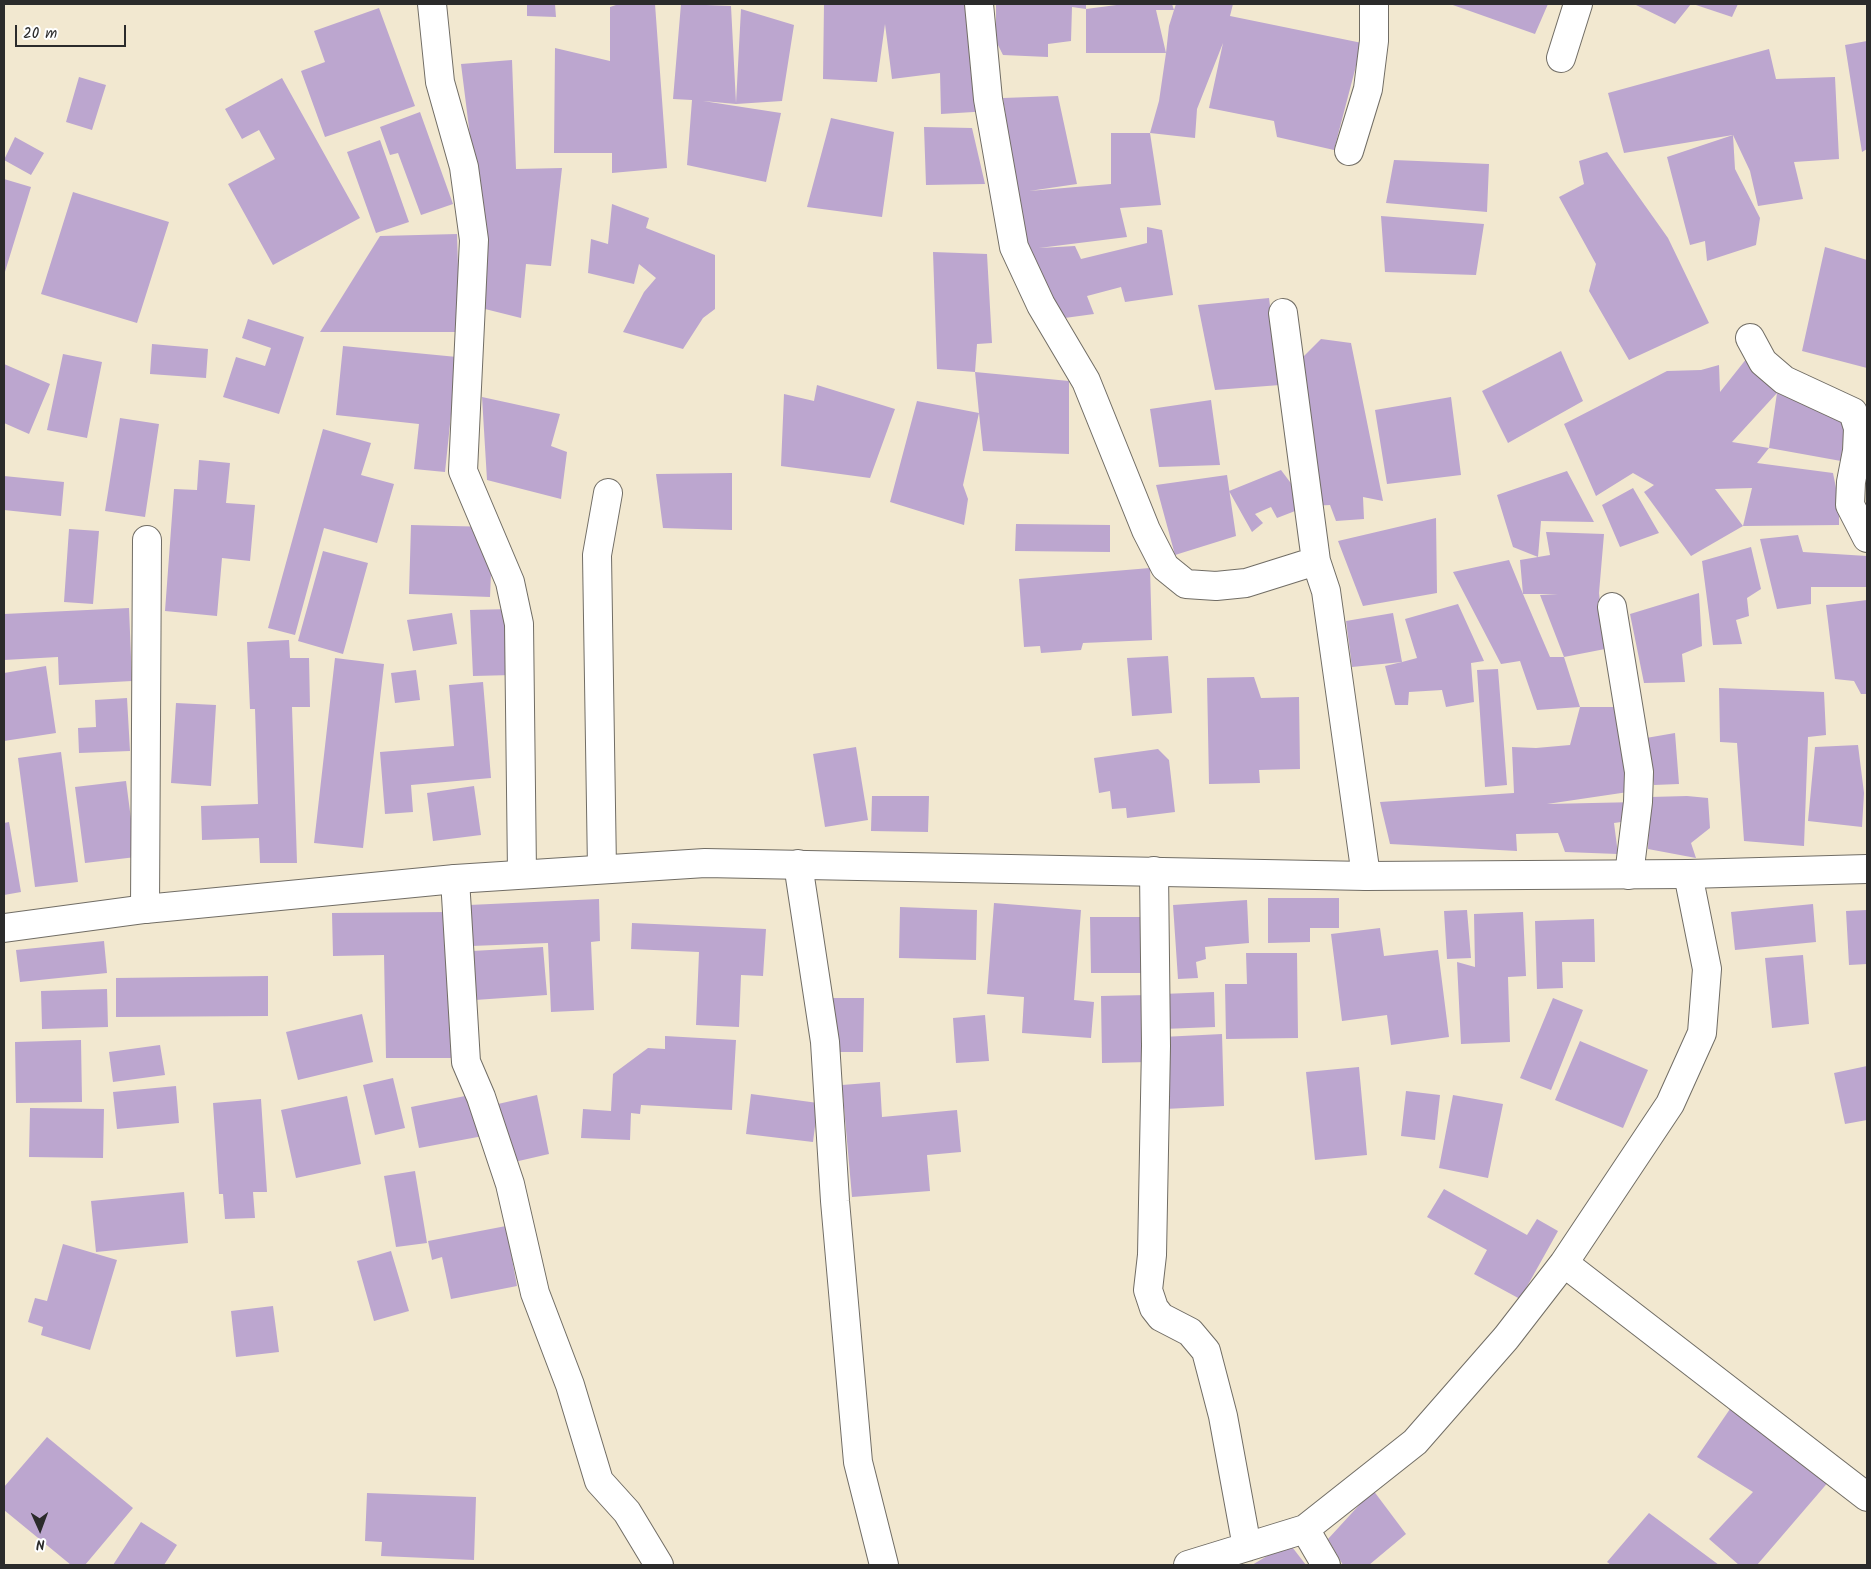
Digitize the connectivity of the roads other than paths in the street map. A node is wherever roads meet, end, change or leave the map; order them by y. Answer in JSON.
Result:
{"nodes":[{"id":1,"x":432,"y":4,"type":"edge"},
{"id":2,"x":979,"y":4,"type":"edge"},
{"id":3,"x":1374,"y":4,"type":"edge"},
{"id":4,"x":1578,"y":4,"type":"edge"},
{"id":5,"x":1562,"y":58,"type":"dead end"},
{"id":6,"x":1349,"y":151,"type":"dead end"},
{"id":7,"x":1283,"y":313,"type":"dead end"},
{"id":8,"x":1750,"y":338,"type":"dead end"},
{"id":9,"x":608,"y":493,"type":"dead end"},
{"id":10,"x":1867,"y":538,"type":"edge"},
{"id":11,"x":147,"y":540,"type":"dead end"},
{"id":12,"x":1316,"y":561,"type":"junction"},
{"id":13,"x":1612,"y":607,"type":"dead end"},
{"id":14,"x":798,"y":864,"type":"junction"},
{"id":15,"x":602,"y":869,"type":"junction"},
{"id":16,"x":1867,"y":869,"type":"edge"},
{"id":17,"x":1154,"y":871,"type":"junction"},
{"id":18,"x":522,"y":873,"type":"junction"},
{"id":19,"x":1688,"y":874,"type":"junction"},
{"id":20,"x":1629,"y":875,"type":"junction"},
{"id":21,"x":1366,"y":876,"type":"junction"},
{"id":22,"x":454,"y":879,"type":"junction"},
{"id":23,"x":145,"y":909,"type":"junction"},
{"id":24,"x":4,"y":928,"type":"edge"},
{"id":25,"x":1564,"y":1263,"type":"junction"},
{"id":26,"x":1867,"y":1497,"type":"edge"},
{"id":27,"x":1305,"y":1529,"type":"junction"},
{"id":28,"x":1247,"y":1547,"type":"junction"},
{"id":29,"x":659,"y":1565,"type":"edge"},
{"id":30,"x":884,"y":1565,"type":"edge"},
{"id":31,"x":1188,"y":1565,"type":"edge"},
{"id":32,"x":1326,"y":1565,"type":"edge"}],
"edges":[{"from":1,"to":18,"type":"street"},
{"from":2,"to":12,"type":"street"},
{"from":3,"to":6,"type":"street"},
{"from":4,"to":5,"type":"street"},
{"from":7,"to":12,"type":"street"},
{"from":8,"to":10,"type":"street"},
{"from":9,"to":15,"type":"street"},
{"from":11,"to":23,"type":"street"},
{"from":12,"to":21,"type":"street"},
{"from":13,"to":20,"type":"street"},
{"from":14,"to":15,"type":"street"},
{"from":14,"to":17,"type":"street"},
{"from":14,"to":30,"type":"street"},
{"from":15,"to":18,"type":"street"},
{"from":16,"to":19,"type":"street"},
{"from":17,"to":21,"type":"street"},
{"from":17,"to":28,"type":"street"},
{"from":18,"to":22,"type":"street"},
{"from":19,"to":20,"type":"street"},
{"from":19,"to":25,"type":"street"},
{"from":20,"to":21,"type":"street"},
{"from":22,"to":23,"type":"street"},
{"from":22,"to":29,"type":"street"},
{"from":23,"to":24,"type":"street"},
{"from":25,"to":26,"type":"street"},
{"from":25,"to":27,"type":"street"},
{"from":27,"to":28,"type":"street"},
{"from":27,"to":32,"type":"street"},
{"from":28,"to":31,"type":"street"}]}
